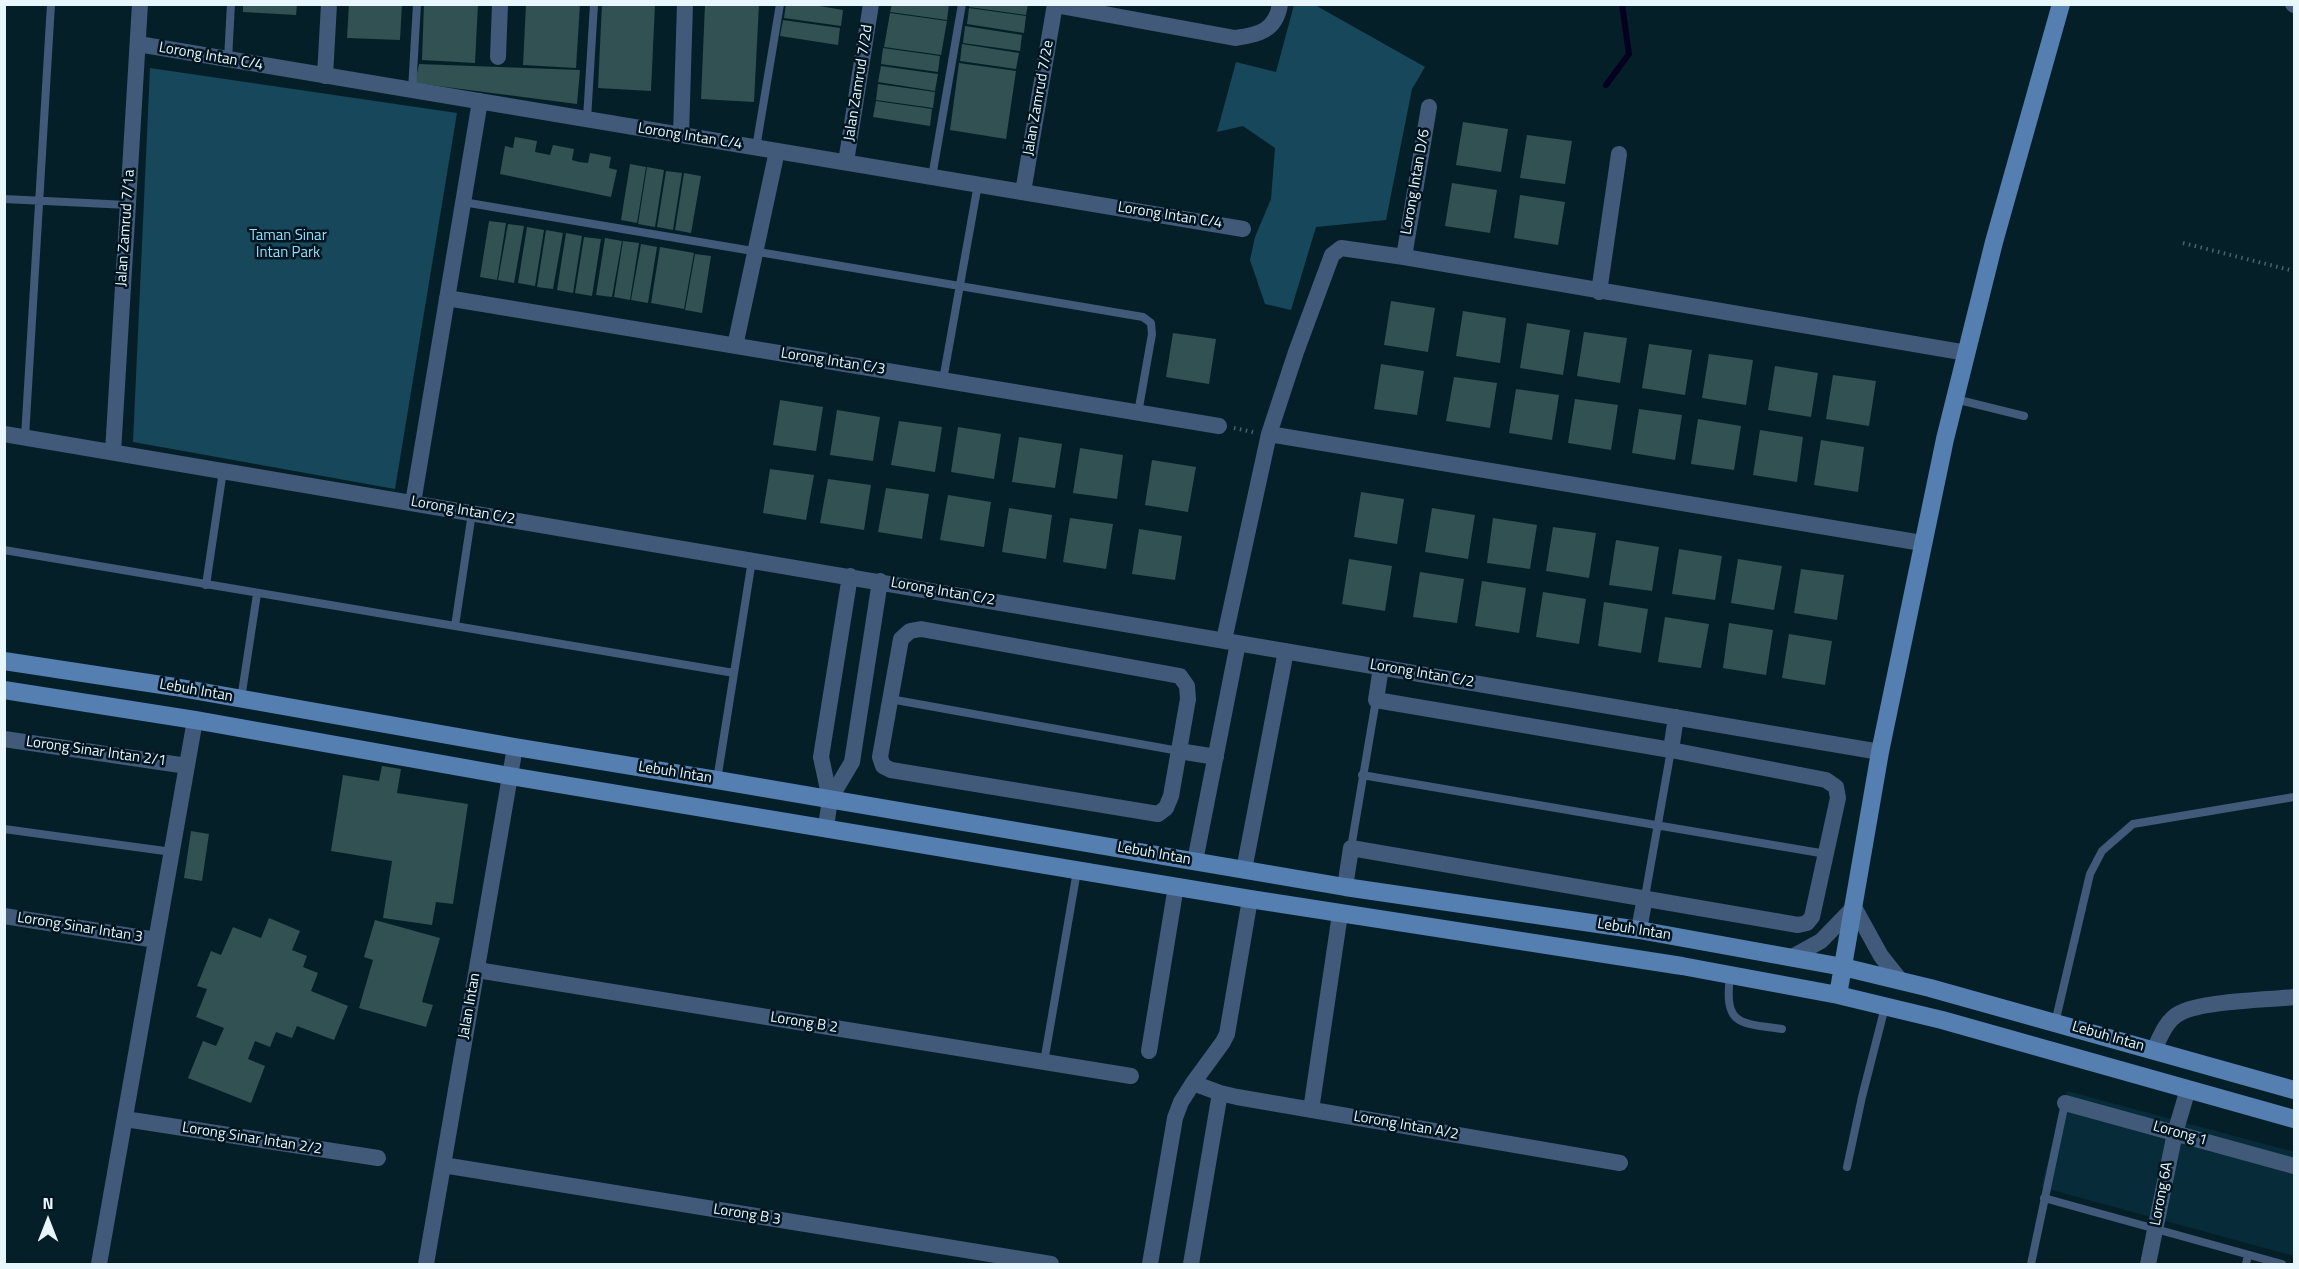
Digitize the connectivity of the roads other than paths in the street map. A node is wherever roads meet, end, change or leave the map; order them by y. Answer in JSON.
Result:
{"nodes":[{"id":1,"x":51,"y":4,"type":"edge"},
{"id":2,"x":140,"y":4,"type":"edge"},
{"id":3,"x":231,"y":4,"type":"edge"},
{"id":4,"x":329,"y":4,"type":"edge"},
{"id":5,"x":417,"y":4,"type":"edge"},
{"id":6,"x":500,"y":4,"type":"edge"},
{"id":7,"x":594,"y":4,"type":"edge"},
{"id":8,"x":686,"y":4,"type":"edge"},
{"id":9,"x":780,"y":4,"type":"edge"},
{"id":10,"x":872,"y":4,"type":"edge"},
{"id":11,"x":962,"y":4,"type":"edge"},
{"id":12,"x":1280,"y":4,"type":"edge"},
{"id":13,"x":2061,"y":4,"type":"edge"},
{"id":14,"x":1055,"y":5,"type":"edge"},
{"id":15,"x":138,"y":44,"type":"junction"},
{"id":16,"x":498,"y":57,"type":"dead end"},
{"id":17,"x":228,"y":59,"type":"junction"},
{"id":18,"x":325,"y":76,"type":"junction"},
{"id":19,"x":412,"y":90,"type":"junction"},
{"id":20,"x":480,"y":101,"type":"junction"},
{"id":21,"x":1429,"y":107,"type":"dead end"},
{"id":22,"x":587,"y":119,"type":"junction"},
{"id":23,"x":681,"y":135,"type":"junction"},
{"id":24,"x":756,"y":148,"type":"junction"},
{"id":25,"x":777,"y":151,"type":"junction"},
{"id":26,"x":1619,"y":154,"type":"dead end"},
{"id":27,"x":846,"y":162,"type":"junction"},
{"id":28,"x":932,"y":177,"type":"junction"},
{"id":29,"x":978,"y":184,"type":"junction"},
{"id":30,"x":1023,"y":192,"type":"junction"},
{"id":31,"x":4,"y":199,"type":"edge"},
{"id":32,"x":41,"y":200,"type":"junction"},
{"id":33,"x":463,"y":202,"type":"junction"},
{"id":34,"x":128,"y":205,"type":"junction"},
{"id":35,"x":1243,"y":229,"type":"dead end"},
{"id":36,"x":754,"y":250,"type":"junction"},
{"id":37,"x":1404,"y":257,"type":"junction"},
{"id":38,"x":960,"y":285,"type":"junction"},
{"id":39,"x":1599,"y":292,"type":"junction"},
{"id":40,"x":447,"y":298,"type":"junction"},
{"id":41,"x":735,"y":346,"type":"junction"},
{"id":42,"x":1967,"y":353,"type":"junction"},
{"id":43,"x":943,"y":381,"type":"junction"},
{"id":44,"x":1955,"y":399,"type":"junction"},
{"id":45,"x":1138,"y":413,"type":"junction"},
{"id":46,"x":2024,"y":416,"type":"dead end"},
{"id":47,"x":1219,"y":426,"type":"road end"},
{"id":48,"x":4,"y":434,"type":"edge"},
{"id":49,"x":1269,"y":434,"type":"junction"},
{"id":50,"x":25,"y":437,"type":"junction"},
{"id":51,"x":113,"y":452,"type":"junction"},
{"id":52,"x":223,"y":471,"type":"junction"},
{"id":53,"x":413,"y":503,"type":"junction"},
{"id":54,"x":472,"y":513,"type":"junction"},
{"id":55,"x":1922,"y":543,"type":"junction"},
{"id":56,"x":4,"y":550,"type":"edge"},
{"id":57,"x":752,"y":560,"type":"junction"},
{"id":58,"x":850,"y":576,"type":"junction"},
{"id":59,"x":880,"y":581,"type":"junction"},
{"id":60,"x":206,"y":585,"type":"junction"},
{"id":61,"x":257,"y":594,"type":"junction"},
{"id":62,"x":455,"y":626,"type":"junction"},
{"id":63,"x":1231,"y":641,"type":"junction"},
{"id":64,"x":1286,"y":651,"type":"junction"},
{"id":65,"x":4,"y":661,"type":"edge"},
{"id":66,"x":1380,"y":667,"type":"junction"},
{"id":67,"x":734,"y":673,"type":"junction"},
{"id":68,"x":4,"y":690,"type":"edge"},
{"id":69,"x":863,"y":694,"type":"junction"},
{"id":70,"x":241,"y":699,"type":"junction"},
{"id":71,"x":890,"y":699,"type":"junction"},
{"id":72,"x":1376,"y":700,"type":"junction"},
{"id":73,"x":1676,"y":717,"type":"junction"},
{"id":74,"x":195,"y":720,"type":"junction"},
{"id":75,"x":4,"y":739,"type":"edge"},
{"id":76,"x":515,"y":747,"type":"junction"},
{"id":77,"x":1671,"y":750,"type":"junction"},
{"id":78,"x":1179,"y":751,"type":"junction"},
{"id":79,"x":1880,"y":752,"type":"junction"},
{"id":80,"x":821,"y":757,"type":"junction"},
{"id":81,"x":1216,"y":757,"type":"junction"},
{"id":82,"x":852,"y":762,"type":"junction"},
{"id":83,"x":187,"y":766,"type":"junction"},
{"id":84,"x":1362,"y":775,"type":"junction"},
{"id":85,"x":510,"y":776,"type":"junction"},
{"id":86,"x":717,"y":780,"type":"junction"},
{"id":87,"x":2295,"y":797,"type":"edge"},
{"id":88,"x":830,"y":799,"type":"junction"},
{"id":89,"x":1658,"y":825,"type":"junction"},
{"id":90,"x":826,"y":827,"type":"junction"},
{"id":91,"x":4,"y":829,"type":"edge"},
{"id":92,"x":1351,"y":848,"type":"junction"},
{"id":93,"x":172,"y":852,"type":"junction"},
{"id":94,"x":1826,"y":854,"type":"junction"},
{"id":95,"x":1195,"y":861,"type":"junction"},
{"id":96,"x":1077,"y":869,"type":"junction"},
{"id":97,"x":1244,"y":870,"type":"junction"},
{"id":98,"x":1176,"y":886,"type":"junction"},
{"id":99,"x":1345,"y":887,"type":"junction"},
{"id":100,"x":1645,"y":897,"type":"junction"},
{"id":101,"x":1250,"y":899,"type":"junction"},
{"id":102,"x":1854,"y":907,"type":"junction"},
{"id":103,"x":1340,"y":914,"type":"junction"},
{"id":104,"x":4,"y":916,"type":"edge"},
{"id":105,"x":1639,"y":930,"type":"junction"},
{"id":106,"x":156,"y":940,"type":"junction"},
{"id":107,"x":1792,"y":957,"type":"junction"},
{"id":108,"x":1682,"y":966,"type":"junction"},
{"id":109,"x":1843,"y":967,"type":"junction"},
{"id":110,"x":477,"y":970,"type":"junction"},
{"id":111,"x":1730,"y":975,"type":"junction"},
{"id":112,"x":1901,"y":981,"type":"junction"},
{"id":113,"x":1838,"y":995,"type":"junction"},
{"id":114,"x":2295,"y":997,"type":"edge"},
{"id":115,"x":1885,"y":1006,"type":"junction"},
{"id":116,"x":2055,"y":1023,"type":"junction"},
{"id":117,"x":1782,"y":1029,"type":"dead end"},
{"id":118,"x":2154,"y":1050,"type":"junction"},
{"id":119,"x":1149,"y":1051,"type":"dead end"},
{"id":120,"x":1044,"y":1062,"type":"junction"},
{"id":121,"x":1131,"y":1076,"type":"dead end"},
{"id":122,"x":1193,"y":1083,"type":"junction"},
{"id":123,"x":2188,"y":1089,"type":"junction"},
{"id":124,"x":2295,"y":1090,"type":"edge"},
{"id":125,"x":1220,"y":1094,"type":"junction"},
{"id":126,"x":2065,"y":1103,"type":"joint"},
{"id":127,"x":1311,"y":1110,"type":"junction"},
{"id":128,"x":125,"y":1119,"type":"junction"},
{"id":129,"x":2295,"y":1119,"type":"edge"},
{"id":130,"x":2175,"y":1133,"type":"junction"},
{"id":131,"x":378,"y":1158,"type":"dead end"},
{"id":132,"x":1620,"y":1163,"type":"dead end"},
{"id":133,"x":443,"y":1165,"type":"junction"},
{"id":134,"x":2295,"y":1166,"type":"edge"},
{"id":135,"x":1847,"y":1167,"type":"dead end"},
{"id":136,"x":2044,"y":1198,"type":"junction"},
{"id":137,"x":2155,"y":1229,"type":"junction"},
{"id":138,"x":2247,"y":1260,"type":"edge"},
{"id":139,"x":99,"y":1264,"type":"edge"},
{"id":140,"x":426,"y":1264,"type":"edge"},
{"id":141,"x":1052,"y":1264,"type":"edge"},
{"id":142,"x":1150,"y":1264,"type":"edge"},
{"id":143,"x":1191,"y":1264,"type":"edge"},
{"id":144,"x":2031,"y":1264,"type":"edge"},
{"id":145,"x":2148,"y":1264,"type":"edge"},
{"id":146,"x":2282,"y":1264,"type":"edge"}],
"edges":[{"from":1,"to":32,"type":"lane"},
{"from":2,"to":15,"type":"street","name":"Jalan Zamrud 7/1a"},
{"from":3,"to":17,"type":"lane"},
{"from":4,"to":18,"type":"street"},
{"from":5,"to":19,"type":"lane"},
{"from":6,"to":16,"type":"street"},
{"from":7,"to":22,"type":"lane"},
{"from":8,"to":23,"type":"street"},
{"from":9,"to":24,"type":"lane"},
{"from":10,"to":27,"type":"street","name":"Jalan Zamrud 7/2d"},
{"from":11,"to":28,"type":"lane"},
{"from":12,"to":14,"type":"street"},
{"from":13,"to":42,"type":"main road"},
{"from":14,"to":30,"type":"street","name":"Jalan Zamrud 7/2e"},
{"from":15,"to":17,"type":"street","name":"Lorong Intan C/4"},
{"from":15,"to":34,"type":"street","name":"Jalan Zamrud 7/1a"},
{"from":17,"to":18,"type":"street","name":"Lorong Intan C/4"},
{"from":18,"to":19,"type":"street","name":"Lorong Intan C/4"},
{"from":19,"to":20,"type":"street","name":"Lorong Intan C/4"},
{"from":20,"to":22,"type":"street","name":"Lorong Intan C/4"},
{"from":20,"to":33,"type":"street"},
{"from":21,"to":37,"type":"street","name":"Lorong Intan D/6"},
{"from":22,"to":23,"type":"street","name":"Lorong Intan C/4"},
{"from":23,"to":24,"type":"street","name":"Lorong Intan C/4"},
{"from":24,"to":25,"type":"street","name":"Lorong Intan C/4"},
{"from":25,"to":27,"type":"street","name":"Lorong Intan C/4"},
{"from":25,"to":36,"type":"street"},
{"from":26,"to":39,"type":"street"},
{"from":27,"to":28,"type":"street","name":"Lorong Intan C/4"},
{"from":28,"to":29,"type":"street","name":"Lorong Intan C/4"},
{"from":29,"to":30,"type":"street","name":"Lorong Intan C/4"},
{"from":29,"to":38,"type":"lane"},
{"from":30,"to":35,"type":"street","name":"Lorong Intan C/4"},
{"from":31,"to":32,"type":"lane"},
{"from":32,"to":34,"type":"lane"},
{"from":32,"to":50,"type":"lane"},
{"from":33,"to":36,"type":"lane"},
{"from":33,"to":40,"type":"street"},
{"from":34,"to":51,"type":"street","name":"Jalan Zamrud 7/1a"},
{"from":36,"to":38,"type":"lane"},
{"from":36,"to":41,"type":"street"},
{"from":37,"to":39,"type":"street"},
{"from":37,"to":49,"type":"street"},
{"from":38,"to":43,"type":"lane"},
{"from":38,"to":45,"type":"lane"},
{"from":39,"to":42,"type":"street"},
{"from":40,"to":41,"type":"street","name":"Lorong Intan C/3"},
{"from":40,"to":53,"type":"street"},
{"from":41,"to":43,"type":"street","name":"Lorong Intan C/3"},
{"from":42,"to":44,"type":"main road"},
{"from":43,"to":45,"type":"street","name":"Lorong Intan C/3"},
{"from":44,"to":46,"type":"lane"},
{"from":44,"to":55,"type":"main road"},
{"from":45,"to":47,"type":"street","name":"Lorong Intan C/3"},
{"from":48,"to":50,"type":"street","name":"Lorong Intan C/2"},
{"from":49,"to":55,"type":"street"},
{"from":49,"to":63,"type":"street"},
{"from":50,"to":51,"type":"street","name":"Lorong Intan C/2"},
{"from":51,"to":52,"type":"street","name":"Lorong Intan C/2"},
{"from":52,"to":53,"type":"street","name":"Lorong Intan C/2"},
{"from":52,"to":60,"type":"lane"},
{"from":53,"to":54,"type":"street","name":"Lorong Intan C/2"},
{"from":54,"to":57,"type":"street","name":"Lorong Intan C/2"},
{"from":54,"to":62,"type":"lane"},
{"from":55,"to":79,"type":"main road"},
{"from":56,"to":60,"type":"lane"},
{"from":57,"to":58,"type":"street","name":"Lorong Intan C/2"},
{"from":57,"to":67,"type":"lane"},
{"from":58,"to":59,"type":"street","name":"Lorong Intan C/2"},
{"from":58,"to":80,"type":"street"},
{"from":59,"to":63,"type":"street","name":"Lorong Intan C/2"},
{"from":59,"to":69,"type":"street"},
{"from":60,"to":61,"type":"lane"},
{"from":61,"to":62,"type":"lane"},
{"from":61,"to":70,"type":"lane"},
{"from":62,"to":67,"type":"lane"},
{"from":63,"to":64,"type":"street","name":"Lorong Intan C/2"},
{"from":63,"to":81,"type":"street"},
{"from":64,"to":66,"type":"street","name":"Lorong Intan C/2"},
{"from":64,"to":97,"type":"street"},
{"from":65,"to":70,"type":"main road","name":"Lebuh Intan"},
{"from":66,"to":72,"type":"street"},
{"from":66,"to":73,"type":"street","name":"Lorong Intan C/2"},
{"from":67,"to":86,"type":"lane"},
{"from":68,"to":74,"type":"main road","name":"Lebuh Intan"},
{"from":69,"to":71,"type":"street"},
{"from":69,"to":82,"type":"street"},
{"from":70,"to":76,"type":"main road","name":"Lebuh Intan"},
{"from":71,"to":78,"type":"lane"},
{"from":71,"to":78,"type":"street"},
{"from":71,"to":78,"type":"street"},
{"from":72,"to":77,"type":"street"},
{"from":72,"to":84,"type":"lane"},
{"from":73,"to":77,"type":"street"},
{"from":73,"to":79,"type":"street","name":"Lorong Intan C/2"},
{"from":74,"to":83,"type":"street"},
{"from":74,"to":85,"type":"main road","name":"Lebuh Intan"},
{"from":75,"to":83,"type":"street","name":"Lorong Sinar Intan 2/1"},
{"from":76,"to":85,"type":"street","name":"Jalan Intan"},
{"from":76,"to":86,"type":"main road","name":"Lebuh Intan"},
{"from":77,"to":89,"type":"lane"},
{"from":77,"to":94,"type":"street"},
{"from":78,"to":81,"type":"street"},
{"from":79,"to":102,"type":"main road"},
{"from":80,"to":82,"type":"street"},
{"from":80,"to":88,"type":"street"},
{"from":81,"to":95,"type":"street"},
{"from":82,"to":88,"type":"street"},
{"from":83,"to":93,"type":"street"},
{"from":84,"to":89,"type":"lane"},
{"from":84,"to":92,"type":"lane"},
{"from":85,"to":90,"type":"main road","name":"Lebuh Intan"},
{"from":85,"to":110,"type":"street","name":"Jalan Intan"},
{"from":86,"to":88,"type":"main road","name":"Lebuh Intan"},
{"from":87,"to":116,"type":"lane"},
{"from":88,"to":90,"type":"street"},
{"from":88,"to":95,"type":"main road","name":"Lebuh Intan"},
{"from":89,"to":94,"type":"lane"},
{"from":89,"to":100,"type":"lane"},
{"from":90,"to":96,"type":"main road","name":"Lebuh Intan"},
{"from":91,"to":93,"type":"lane"},
{"from":92,"to":99,"type":"street"},
{"from":92,"to":100,"type":"street"},
{"from":93,"to":106,"type":"street"},
{"from":94,"to":100,"type":"street"},
{"from":95,"to":97,"type":"main road","name":"Lebuh Intan"},
{"from":96,"to":98,"type":"main road","name":"Lebuh Intan"},
{"from":96,"to":120,"type":"lane"},
{"from":97,"to":99,"type":"main road","name":"Lebuh Intan"},
{"from":98,"to":101,"type":"main road","name":"Lebuh Intan"},
{"from":98,"to":119,"type":"street"},
{"from":99,"to":105,"type":"main road","name":"Lebuh Intan"},
{"from":100,"to":105,"type":"street"},
{"from":101,"to":103,"type":"main road","name":"Lebuh Intan"},
{"from":101,"to":122,"type":"street"},
{"from":102,"to":107,"type":"street"},
{"from":102,"to":109,"type":"main road"},
{"from":102,"to":112,"type":"street"},
{"from":103,"to":108,"type":"main road","name":"Lebuh Intan"},
{"from":103,"to":127,"type":"street"},
{"from":104,"to":106,"type":"street","name":"Lorong Sinar Intan 3"},
{"from":105,"to":107,"type":"main road","name":"Lebuh Intan"},
{"from":105,"to":108,"type":"main road"},
{"from":106,"to":128,"type":"street"},
{"from":107,"to":109,"type":"main road","name":"Lebuh Intan"},
{"from":108,"to":111,"type":"main road","name":"Lebuh Intan"},
{"from":109,"to":112,"type":"main road","name":"Lebuh Intan"},
{"from":109,"to":113,"type":"main road"},
{"from":110,"to":120,"type":"street","name":"Lorong B 2"},
{"from":110,"to":133,"type":"street","name":"Jalan Intan"},
{"from":111,"to":113,"type":"main road","name":"Lebuh Intan"},
{"from":111,"to":117,"type":"lane"},
{"from":112,"to":116,"type":"main road","name":"Lebuh Intan"},
{"from":113,"to":115,"type":"main road","name":"Lebuh Intan"},
{"from":114,"to":118,"type":"street"},
{"from":115,"to":123,"type":"main road","name":"Lebuh Intan"},
{"from":115,"to":135,"type":"lane"},
{"from":116,"to":118,"type":"main road","name":"Lebuh Intan"},
{"from":118,"to":124,"type":"main road","name":"Lebuh Intan"},
{"from":120,"to":121,"type":"street","name":"Lorong B 2"},
{"from":122,"to":125,"type":"street","name":"Lorong Intan A/2"},
{"from":122,"to":142,"type":"street"},
{"from":123,"to":129,"type":"main road","name":"Lebuh Intan"},
{"from":123,"to":130,"type":"street","name":"Lorong 6A"},
{"from":125,"to":127,"type":"street","name":"Lorong Intan A/2"},
{"from":125,"to":143,"type":"street"},
{"from":126,"to":130,"type":"street","name":"Lorong 1"},
{"from":126,"to":136,"type":"lane"},
{"from":127,"to":132,"type":"street","name":"Lorong Intan A/2"},
{"from":128,"to":131,"type":"street","name":"Lorong Sinar Intan 2/2"},
{"from":128,"to":139,"type":"street"},
{"from":130,"to":134,"type":"street","name":"Lorong 1"},
{"from":130,"to":137,"type":"street","name":"Lorong 6A"},
{"from":133,"to":140,"type":"street","name":"Jalan Intan"},
{"from":133,"to":141,"type":"street","name":"Lorong B 3"},
{"from":136,"to":137,"type":"lane"},
{"from":136,"to":144,"type":"lane"},
{"from":137,"to":138,"type":"lane"},
{"from":137,"to":145,"type":"street","name":"Lorong 6A"},
{"from":138,"to":146,"type":"lane"}]}
